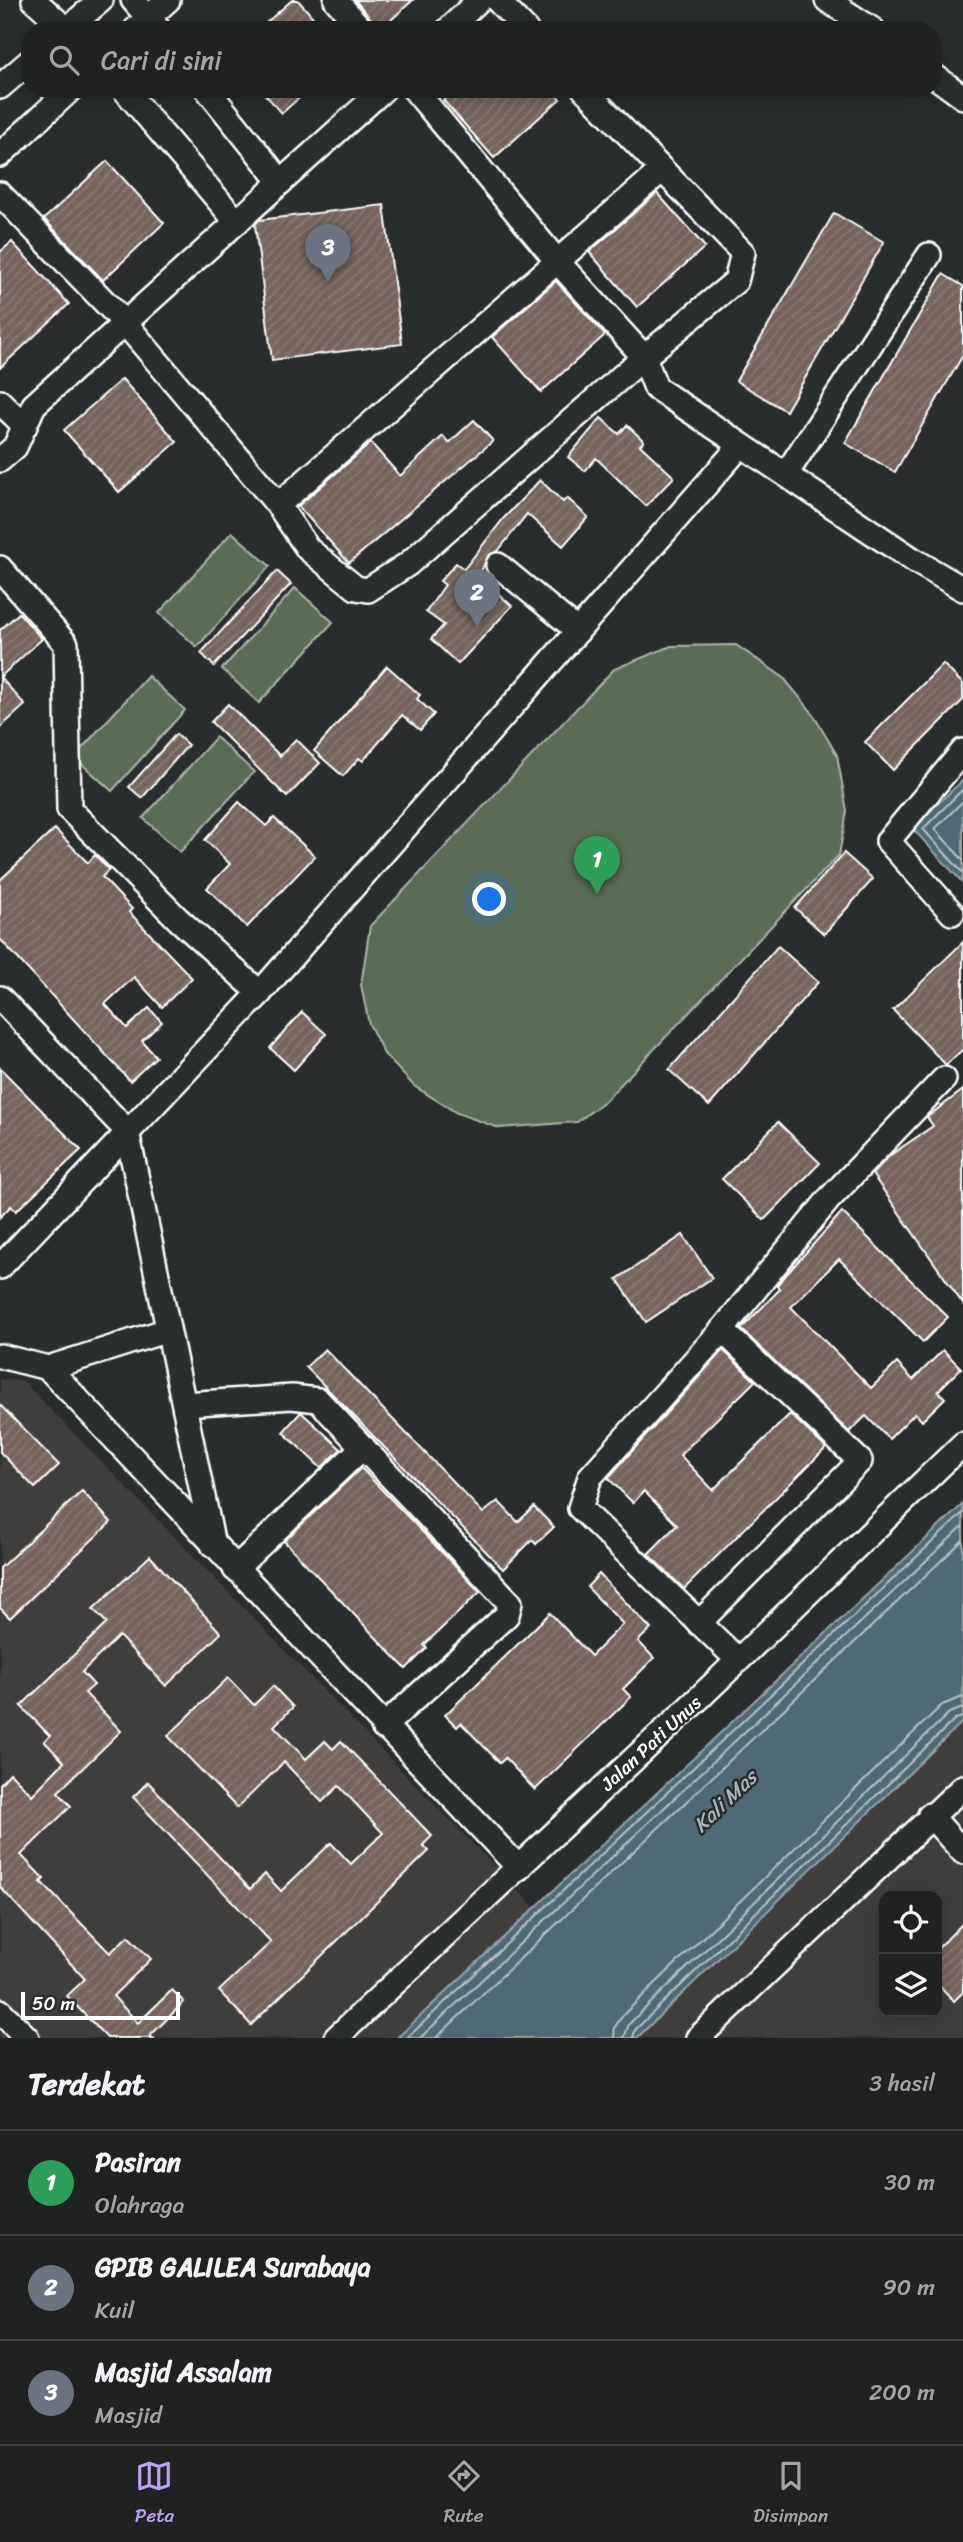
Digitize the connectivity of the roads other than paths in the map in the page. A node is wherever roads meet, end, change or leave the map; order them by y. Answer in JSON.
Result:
{"nodes":[{"id":1,"x":34,"y":0,"type":"edge"},
{"id":2,"x":101,"y":0,"type":"edge"},
{"id":3,"x":133,"y":0,"type":"edge"},
{"id":4,"x":168,"y":0,"type":"edge"},
{"id":5,"x":336,"y":0,"type":"edge"},
{"id":6,"x":479,"y":0,"type":"edge"},
{"id":7,"x":498,"y":0,"type":"edge"},
{"id":8,"x":827,"y":0,"type":"edge"},
{"id":9,"x":845,"y":7,"type":"edge"},
{"id":10,"x":57,"y":21,"type":"edge"},
{"id":11,"x":77,"y":21,"type":"edge"},
{"id":12,"x":146,"y":21,"type":"edge"},
{"id":13,"x":151,"y":21,"type":"edge"},
{"id":14,"x":354,"y":21,"type":"edge"},
{"id":15,"x":457,"y":21,"type":"edge"},
{"id":16,"x":518,"y":21,"type":"edge"},
{"id":17,"x":862,"y":21,"type":"edge"},
{"id":18,"x":21,"y":69,"type":"edge"},
{"id":19,"x":942,"y":82,"type":"edge"},
{"id":20,"x":0,"y":87,"type":"edge"},
{"id":21,"x":963,"y":97,"type":"edge"},
{"id":22,"x":61,"y":98,"type":"edge"},
{"id":23,"x":132,"y":98,"type":"edge"},
{"id":24,"x":214,"y":98,"type":"edge"},
{"id":25,"x":374,"y":98,"type":"edge"},
{"id":26,"x":421,"y":98,"type":"edge"},
{"id":27,"x":593,"y":98,"type":"edge"},
{"id":28,"x":0,"y":155,"type":"edge"},
{"id":29,"x":662,"y":170,"type":"junction"},
{"id":30,"x":282,"y":182,"type":"junction"},
{"id":31,"x":0,"y":194,"type":"edge"},
{"id":32,"x":237,"y":222,"type":"junction"},
{"id":33,"x":929,"y":255,"type":"dead end"},
{"id":34,"x":557,"y":261,"type":"junction"},
{"id":35,"x":125,"y":323,"type":"junction"},
{"id":36,"x":644,"y":357,"type":"junction"},
{"id":37,"x":0,"y":402,"type":"edge"},
{"id":38,"x":25,"y":426,"type":"junction"},
{"id":39,"x":741,"y":444,"type":"junction"},
{"id":40,"x":0,"y":460,"type":"edge"},
{"id":41,"x":786,"y":474,"type":"junction"},
{"id":42,"x":278,"y":505,"type":"junction"},
{"id":43,"x":498,"y":565,"type":"dead end"},
{"id":44,"x":0,"y":568,"type":"edge"},
{"id":45,"x":963,"y":589,"type":"edge"},
{"id":46,"x":578,"y":631,"type":"junction"},
{"id":47,"x":963,"y":751,"type":"edge"},
{"id":48,"x":952,"y":913,"type":"dead end"},
{"id":49,"x":260,"y":993,"type":"junction"},
{"id":50,"x":0,"y":998,"type":"edge"},
{"id":51,"x":944,"y":1079,"type":"dead end"},
{"id":52,"x":127,"y":1131,"type":"junction"},
{"id":53,"x":0,"y":1267,"type":"edge"},
{"id":54,"x":168,"y":1330,"type":"junction"},
{"id":55,"x":722,"y":1330,"type":"junction"},
{"id":56,"x":0,"y":1356,"type":"edge"},
{"id":57,"x":48,"y":1368,"type":"junction"},
{"id":58,"x":184,"y":1404,"type":"junction"},
{"id":59,"x":963,"y":1444,"type":"edge"},
{"id":60,"x":363,"y":1447,"type":"junction"},
{"id":61,"x":213,"y":1545,"type":"junction"},
{"id":62,"x":235,"y":1569,"type":"junction"},
{"id":63,"x":699,"y":1623,"type":"junction"},
{"id":64,"x":738,"y":1660,"type":"junction"},
{"id":65,"x":383,"y":1727,"type":"junction"},
{"id":66,"x":963,"y":1787,"type":"edge"},
{"id":67,"x":930,"y":1815,"type":"junction"},
{"id":68,"x":963,"y":1852,"type":"edge"},
{"id":69,"x":519,"y":1868,"type":"junction"},
{"id":70,"x":3,"y":2021,"type":"edge"},
{"id":71,"x":27,"y":2038,"type":"edge"},
{"id":72,"x":336,"y":2038,"type":"edge"},
{"id":73,"x":698,"y":2038,"type":"edge"}],
"edges":[{"from":1,"to":10,"type":"street"},
{"from":2,"to":11,"type":"street"},
{"from":3,"to":12,"type":"street"},
{"from":4,"to":13,"type":"street"},
{"from":5,"to":14,"type":"street"},
{"from":6,"to":15,"type":"street"},
{"from":7,"to":16,"type":"street"},
{"from":8,"to":9,"type":"street"},
{"from":9,"to":17,"type":"street"},
{"from":18,"to":20,"type":"street"},
{"from":19,"to":21,"type":"street"},
{"from":22,"to":28,"type":"street"},
{"from":23,"to":32,"type":"street"},
{"from":24,"to":30,"type":"street"},
{"from":25,"to":30,"type":"street"},
{"from":26,"to":34,"type":"street"},
{"from":27,"to":29,"type":"street"},
{"from":29,"to":34,"type":"street"},
{"from":29,"to":36,"type":"street"},
{"from":30,"to":32,"type":"street"},
{"from":31,"to":35,"type":"street"},
{"from":32,"to":35,"type":"street"},
{"from":33,"to":41,"type":"street"},
{"from":34,"to":36,"type":"street"},
{"from":34,"to":42,"type":"street"},
{"from":35,"to":38,"type":"street"},
{"from":35,"to":42,"type":"street"},
{"from":36,"to":39,"type":"street"},
{"from":36,"to":42,"type":"street"},
{"from":37,"to":38,"type":"street"},
{"from":38,"to":40,"type":"street"},
{"from":39,"to":41,"type":"street"},
{"from":39,"to":46,"type":"street"},
{"from":41,"to":45,"type":"street"},
{"from":43,"to":46,"type":"street"},
{"from":44,"to":49,"type":"street"},
{"from":46,"to":49,"type":"street"},
{"from":47,"to":48,"type":"street"},
{"from":49,"to":52,"type":"street"},
{"from":50,"to":52,"type":"street"},
{"from":51,"to":55,"type":"street"},
{"from":52,"to":53,"type":"street"},
{"from":52,"to":54,"type":"street"},
{"from":54,"to":57,"type":"street"},
{"from":54,"to":58,"type":"street"},
{"from":55,"to":63,"type":"street"},
{"from":55,"to":63,"type":"street"},
{"from":56,"to":57,"type":"street"},
{"from":57,"to":61,"type":"street"},
{"from":58,"to":60,"type":"street"},
{"from":58,"to":61,"type":"street"},
{"from":59,"to":64,"type":"street","name":"Jalan Pati Unus"},
{"from":60,"to":62,"type":"street"},
{"from":60,"to":65,"type":"street"},
{"from":61,"to":62,"type":"street"},
{"from":62,"to":65,"type":"street"},
{"from":63,"to":64,"type":"street"},
{"from":64,"to":69,"type":"street","name":"Jalan Pati Unus"},
{"from":65,"to":69,"type":"street"},
{"from":66,"to":67,"type":"street"},
{"from":67,"to":68,"type":"street"},
{"from":67,"to":73,"type":"street"},
{"from":69,"to":72,"type":"street","name":"Jalan Pati Unus"},
{"from":70,"to":71,"type":"street"}]}
